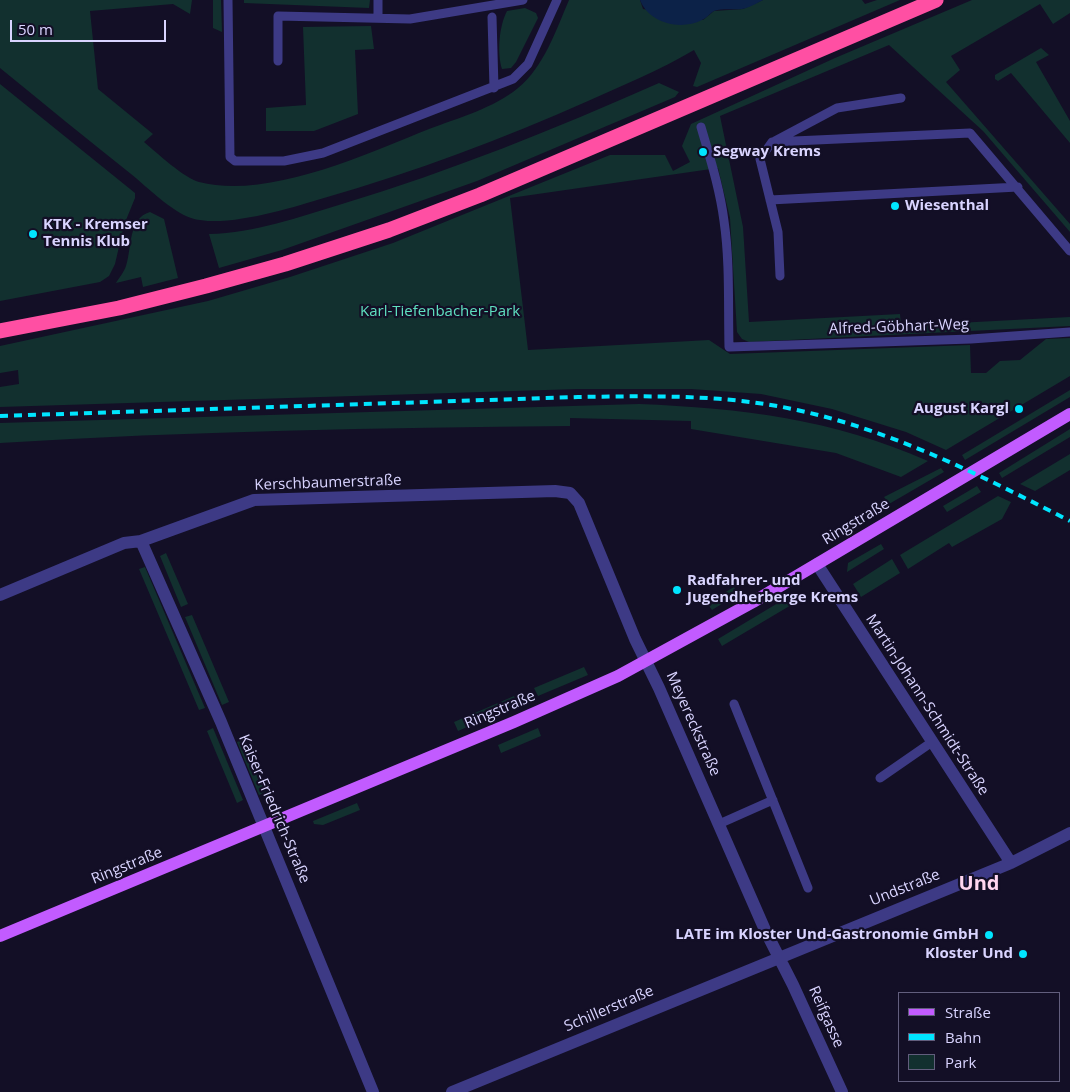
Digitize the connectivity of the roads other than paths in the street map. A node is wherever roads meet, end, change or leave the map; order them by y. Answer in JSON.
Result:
{"nodes":[{"id":1,"x":228,"y":0,"type":"edge"},
{"id":2,"x":378,"y":0,"type":"edge"},
{"id":3,"x":523,"y":0,"type":"edge"},
{"id":4,"x":557,"y":0,"type":"edge"},
{"id":5,"x":936,"y":0,"type":"edge"},
{"id":6,"x":492,"y":17,"type":"dead end"},
{"id":7,"x":378,"y":18,"type":"junction"},
{"id":8,"x":278,"y":61,"type":"dead end"},
{"id":9,"x":494,"y":88,"type":"junction"},
{"id":10,"x":901,"y":98,"type":"dead end"},
{"id":11,"x":701,"y":127,"type":"dead end"},
{"id":12,"x":772,"y":142,"type":"junction"},
{"id":13,"x":1018,"y":187,"type":"junction"},
{"id":14,"x":770,"y":200,"type":"junction"},
{"id":15,"x":1070,"y":251,"type":"edge"},
{"id":16,"x":780,"y":276,"type":"dead end"},
{"id":17,"x":0,"y":331,"type":"edge"},
{"id":18,"x":1070,"y":332,"type":"edge"},
{"id":19,"x":1070,"y":414,"type":"edge"},
{"id":20,"x":579,"y":503,"type":"joint"},
{"id":21,"x":141,"y":541,"type":"junction"},
{"id":22,"x":817,"y":564,"type":"junction"},
{"id":23,"x":0,"y":595,"type":"edge"},
{"id":24,"x":646,"y":661,"type":"junction"},
{"id":25,"x":734,"y":704,"type":"dead end"},
{"id":26,"x":932,"y":742,"type":"junction"},
{"id":27,"x":880,"y":778,"type":"dead end"},
{"id":28,"x":773,"y":800,"type":"junction"},
{"id":29,"x":719,"y":824,"type":"junction"},
{"id":30,"x":264,"y":827,"type":"junction"},
{"id":31,"x":1070,"y":833,"type":"edge"},
{"id":32,"x":1010,"y":863,"type":"junction"},
{"id":33,"x":808,"y":888,"type":"dead end"},
{"id":34,"x":0,"y":936,"type":"edge"},
{"id":35,"x":778,"y":957,"type":"junction"},
{"id":36,"x":373,"y":1092,"type":"edge"},
{"id":37,"x":452,"y":1092,"type":"edge"},
{"id":38,"x":842,"y":1092,"type":"edge"}],
"edges":[{"from":1,"to":9,"type":"lane"},
{"from":2,"to":7,"type":"lane"},
{"from":3,"to":7,"type":"lane"},
{"from":4,"to":9,"type":"lane"},
{"from":5,"to":17,"type":"highway"},
{"from":6,"to":9,"type":"lane"},
{"from":7,"to":8,"type":"lane"},
{"from":10,"to":12,"type":"lane"},
{"from":11,"to":18,"type":"lane","name":"Alfred-Göbhart-Weg"},
{"from":12,"to":13,"type":"lane"},
{"from":12,"to":14,"type":"lane"},
{"from":13,"to":14,"type":"lane"},
{"from":13,"to":15,"type":"lane"},
{"from":14,"to":16,"type":"lane"},
{"from":19,"to":22,"type":"main road","name":"Ringstraße"},
{"from":20,"to":21,"type":"street","name":"Kerschbaumerstraße"},
{"from":20,"to":24,"type":"street","name":"Meyereckstraße"},
{"from":21,"to":23,"type":"street","name":"Kerschbaumerstraße"},
{"from":21,"to":30,"type":"street","name":"Kaiser-Friedrich-Straße"},
{"from":22,"to":24,"type":"main road","name":"Ringstraße"},
{"from":22,"to":26,"type":"street","name":"Martin-Johann-Schmidt-Straße"},
{"from":24,"to":29,"type":"street","name":"Meyereckstraße"},
{"from":24,"to":30,"type":"main road","name":"Ringstraße"},
{"from":25,"to":28,"type":"lane"},
{"from":26,"to":27,"type":"lane"},
{"from":26,"to":32,"type":"street","name":"Martin-Johann-Schmidt-Straße"},
{"from":28,"to":29,"type":"lane"},
{"from":28,"to":33,"type":"lane"},
{"from":29,"to":35,"type":"street","name":"Meyereckstraße"},
{"from":30,"to":34,"type":"main road","name":"Ringstraße"},
{"from":30,"to":36,"type":"street","name":"Kaiser-Friedrich-Straße"},
{"from":31,"to":32,"type":"street","name":"Undstraße"},
{"from":32,"to":35,"type":"street","name":"Undstraße"},
{"from":35,"to":37,"type":"street","name":"Schillerstraße"},
{"from":35,"to":38,"type":"street","name":"Reifgasse"}]}
